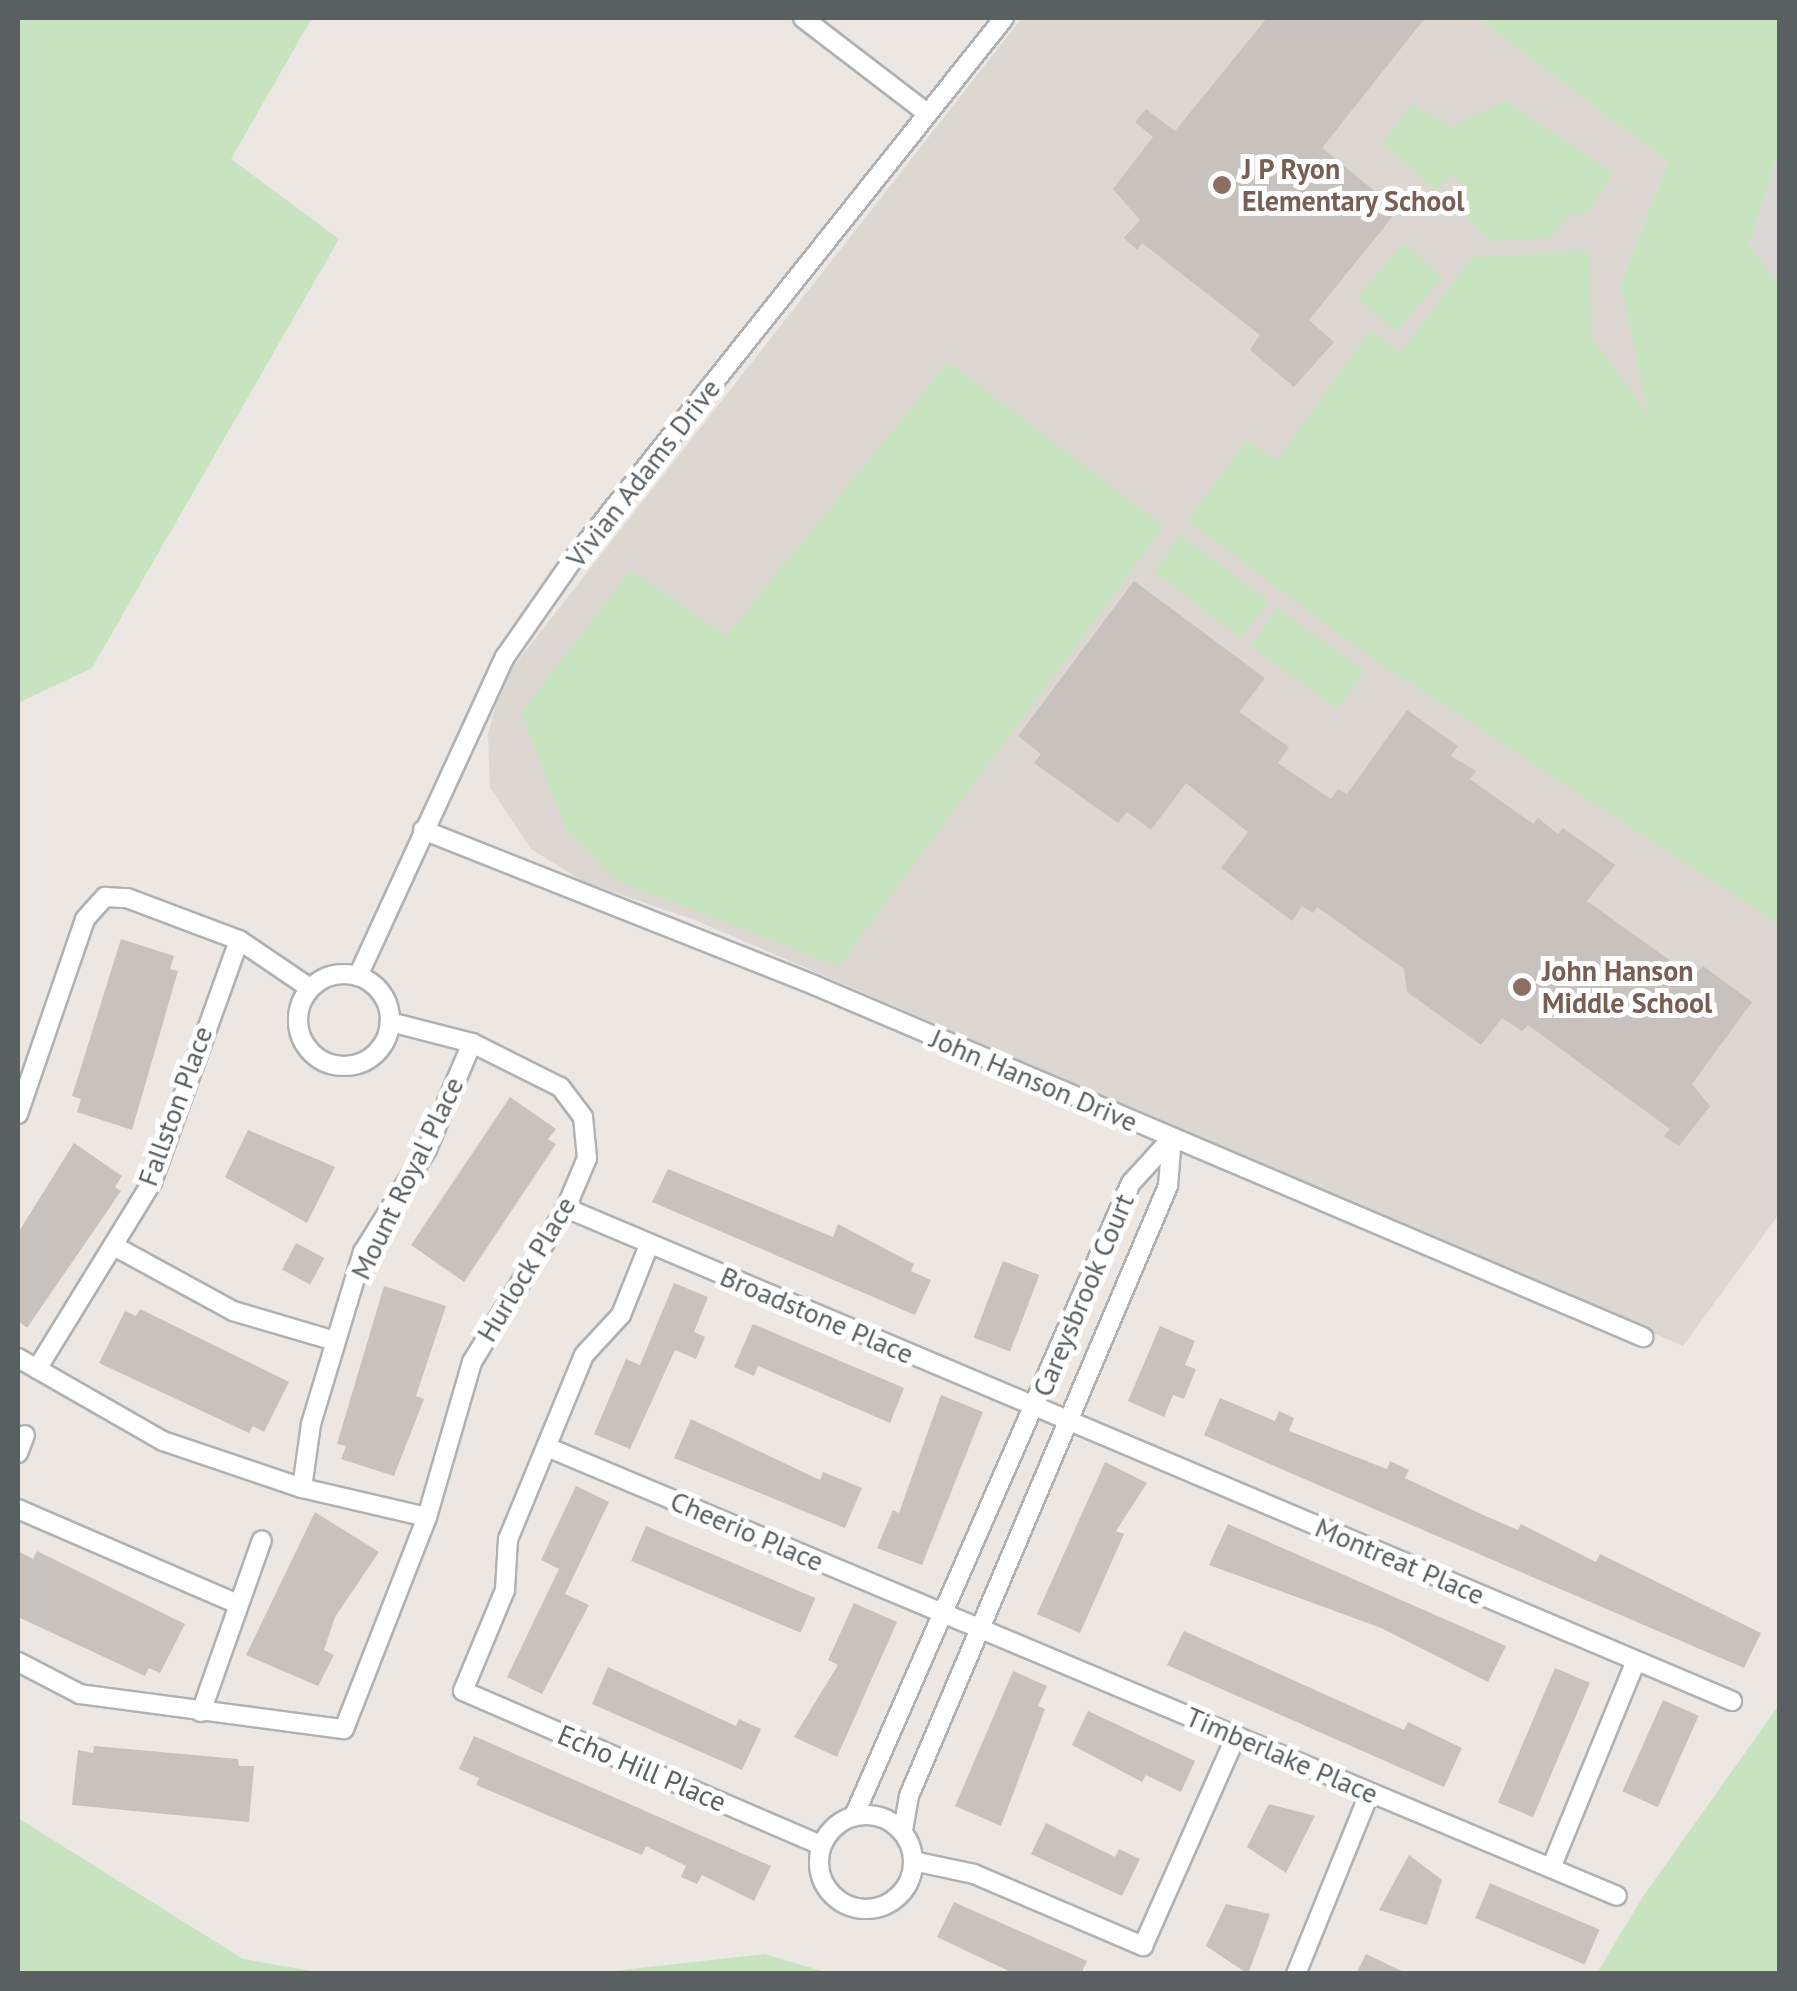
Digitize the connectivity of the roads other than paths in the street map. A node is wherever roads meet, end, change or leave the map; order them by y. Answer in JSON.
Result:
{"nodes":[{"id":1,"x":803,"y":18,"type":"edge"},
{"id":2,"x":1004,"y":18,"type":"edge"},
{"id":3,"x":927,"y":113,"type":"junction"},
{"id":4,"x":423,"y":830,"type":"junction"},
{"id":5,"x":239,"y":940,"type":"junction"},
{"id":6,"x":358,"y":976,"type":"junction"},
{"id":7,"x":310,"y":988,"type":"junction"},
{"id":8,"x":390,"y":1022,"type":"junction"},
{"id":9,"x":472,"y":1043,"type":"junction"},
{"id":10,"x":18,"y":1114,"type":"edge"},
{"id":11,"x":1172,"y":1138,"type":"junction"},
{"id":12,"x":566,"y":1208,"type":"junction"},
{"id":13,"x":650,"y":1244,"type":"junction"},
{"id":14,"x":114,"y":1246,"type":"junction"},
{"id":15,"x":1643,"y":1337,"type":"dead end"},
{"id":16,"x":335,"y":1341,"type":"junction"},
{"id":17,"x":18,"y":1358,"type":"edge"},
{"id":18,"x":37,"y":1369,"type":"junction"},
{"id":19,"x":1035,"y":1408,"type":"junction"},
{"id":20,"x":1069,"y":1422,"type":"junction"},
{"id":21,"x":25,"y":1435,"type":"dead end"},
{"id":22,"x":546,"y":1447,"type":"junction"},
{"id":23,"x":18,"y":1453,"type":"edge"},
{"id":24,"x":302,"y":1488,"type":"junction"},
{"id":25,"x":18,"y":1509,"type":"edge"},
{"id":26,"x":428,"y":1517,"type":"junction"},
{"id":27,"x":262,"y":1540,"type":"dead end"},
{"id":28,"x":235,"y":1603,"type":"junction"},
{"id":29,"x":947,"y":1615,"type":"junction"},
{"id":30,"x":982,"y":1630,"type":"junction"},
{"id":31,"x":1636,"y":1661,"type":"junction"},
{"id":32,"x":18,"y":1662,"type":"edge"},
{"id":33,"x":1732,"y":1701,"type":"dead end"},
{"id":34,"x":201,"y":1712,"type":"junction"},
{"id":35,"x":1236,"y":1736,"type":"junction"},
{"id":36,"x":1370,"y":1792,"type":"junction"},
{"id":37,"x":854,"y":1816,"type":"junction"},
{"id":38,"x":903,"y":1830,"type":"junction"},
{"id":39,"x":821,"y":1845,"type":"junction"},
{"id":40,"x":913,"y":1861,"type":"junction"},
{"id":41,"x":1551,"y":1868,"type":"junction"},
{"id":42,"x":1617,"y":1896,"type":"dead end"},
{"id":43,"x":1296,"y":1974,"type":"edge"}],
"edges":[{"from":1,"to":3,"type":"street"},
{"from":2,"to":3,"type":"street","name":"Vivian Adams Drive"},
{"from":3,"to":4,"type":"street","name":"Vivian Adams Drive"},
{"from":4,"to":6,"type":"street","name":"Vivian Adams Drive"},
{"from":4,"to":11,"type":"street","name":"John Hanson Drive"},
{"from":5,"to":7,"type":"street"},
{"from":5,"to":10,"type":"street"},
{"from":5,"to":14,"type":"street","name":"Fallston Place"},
{"from":6,"to":7,"type":"street"},
{"from":6,"to":8,"type":"street"},
{"from":7,"to":8,"type":"street"},
{"from":8,"to":9,"type":"street","name":"Hurlock Place"},
{"from":9,"to":12,"type":"street","name":"Hurlock Place"},
{"from":9,"to":16,"type":"street","name":"Mount Royal Place"},
{"from":11,"to":15,"type":"street","name":"John Hanson Drive"},
{"from":11,"to":19,"type":"street","name":"Careysbrook Court"},
{"from":11,"to":20,"type":"street","name":"Careysbrook Court"},
{"from":12,"to":13,"type":"street","name":"Broadstone Place"},
{"from":12,"to":26,"type":"street","name":"Hurlock Place"},
{"from":13,"to":19,"type":"street","name":"Broadstone Place"},
{"from":13,"to":22,"type":"street"},
{"from":14,"to":16,"type":"street"},
{"from":14,"to":18,"type":"street","name":"Fallston Place"},
{"from":16,"to":24,"type":"street","name":"Mount Royal Place"},
{"from":17,"to":18,"type":"street"},
{"from":18,"to":24,"type":"street"},
{"from":19,"to":20,"type":"street","name":"Broadstone Place"},
{"from":19,"to":29,"type":"street","name":"Careysbrook Court"},
{"from":20,"to":30,"type":"street","name":"Careysbrook Court"},
{"from":20,"to":31,"type":"street","name":"Montreat Place"},
{"from":21,"to":23,"type":"street"},
{"from":22,"to":29,"type":"street","name":"Cheerio Place"},
{"from":22,"to":39,"type":"street","name":"Echo Hill Place"},
{"from":24,"to":26,"type":"street"},
{"from":25,"to":28,"type":"street"},
{"from":26,"to":34,"type":"street","name":"Hurlock Place"},
{"from":27,"to":28,"type":"street"},
{"from":28,"to":34,"type":"street"},
{"from":29,"to":30,"type":"street","name":"Timberlake Place"},
{"from":29,"to":37,"type":"street","name":"Careysbrook Court"},
{"from":30,"to":35,"type":"street","name":"Timberlake Place"},
{"from":30,"to":38,"type":"street","name":"Careysbrook Court"},
{"from":31,"to":33,"type":"street","name":"Montreat Place"},
{"from":31,"to":41,"type":"street"},
{"from":32,"to":34,"type":"street"},
{"from":35,"to":36,"type":"street","name":"Timberlake Place"},
{"from":35,"to":40,"type":"street"},
{"from":36,"to":41,"type":"street","name":"Timberlake Place"},
{"from":36,"to":43,"type":"street"},
{"from":37,"to":38,"type":"street"},
{"from":37,"to":39,"type":"street"},
{"from":38,"to":40,"type":"street"},
{"from":39,"to":40,"type":"street"},
{"from":41,"to":42,"type":"street","name":"Timberlake Place"}]}
